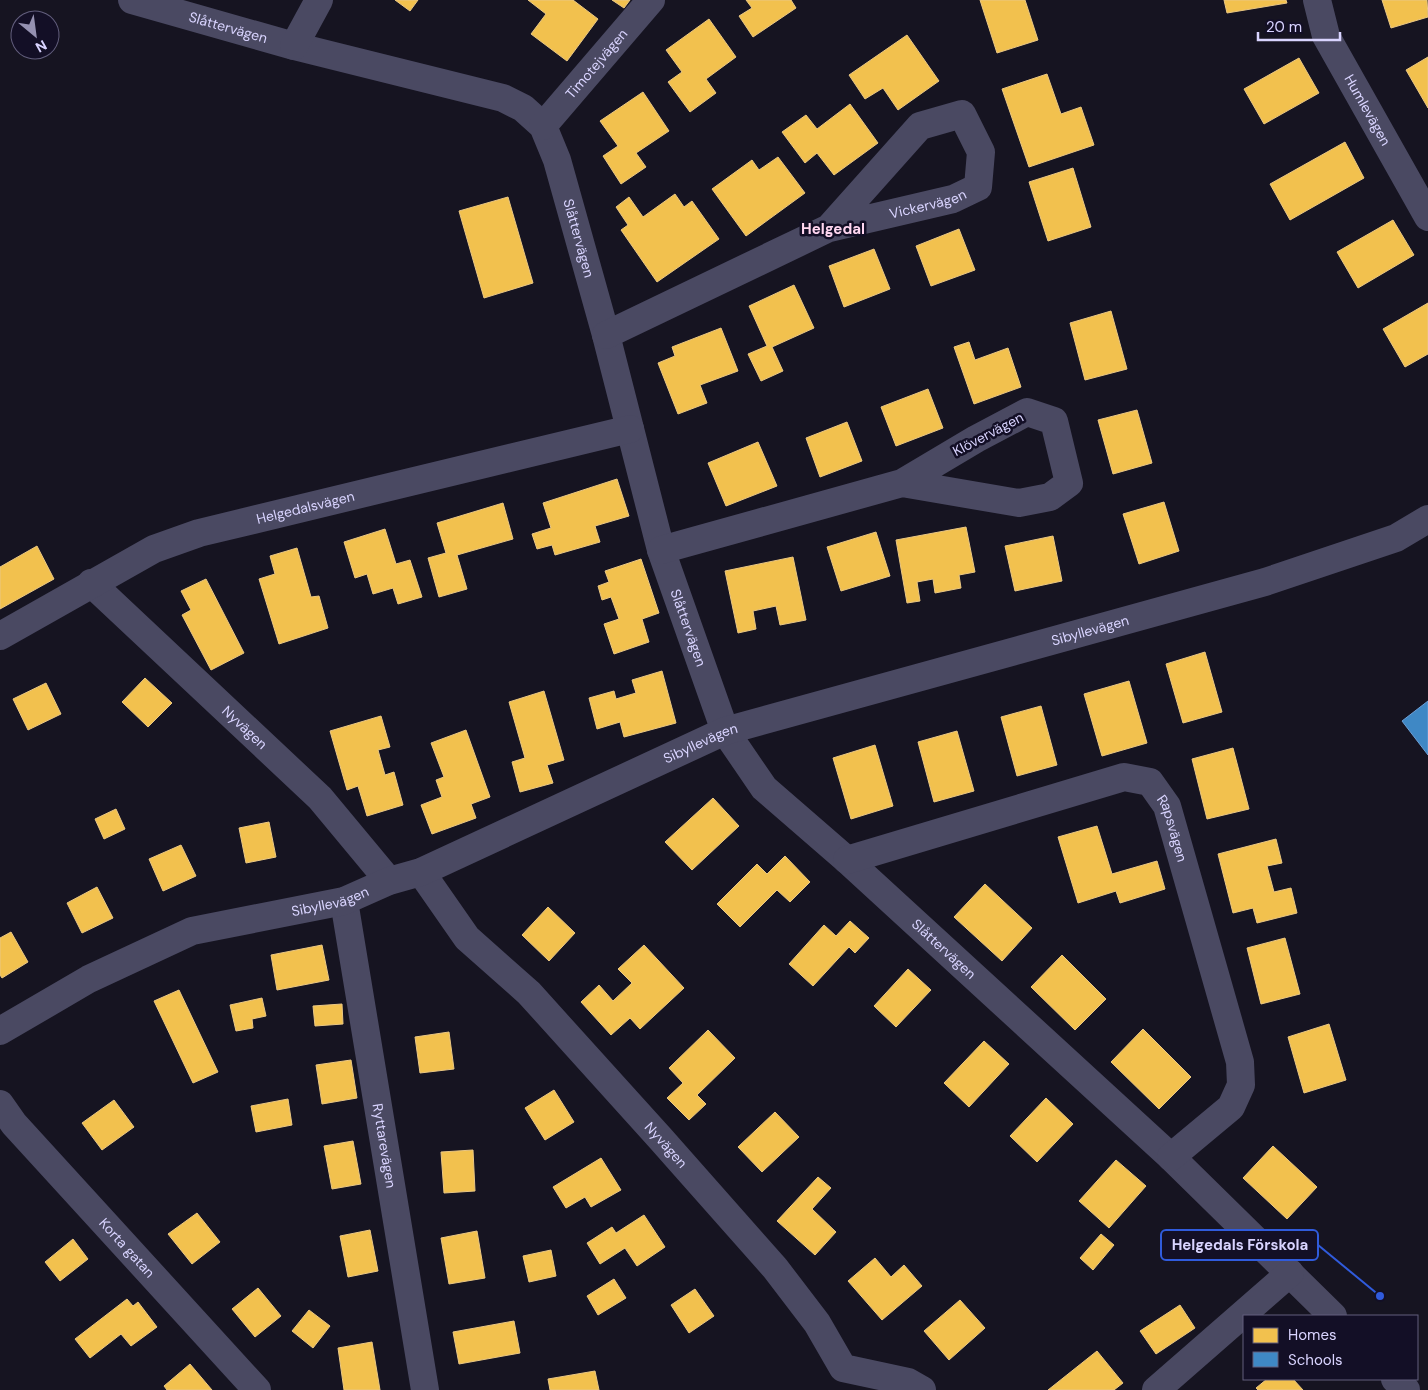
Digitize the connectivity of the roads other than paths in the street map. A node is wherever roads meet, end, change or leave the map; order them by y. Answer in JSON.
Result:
{"nodes":[{"id":1,"x":132,"y":0,"type":"edge"},
{"id":2,"x":319,"y":0,"type":"edge"},
{"id":3,"x":651,"y":0,"type":"edge"},
{"id":4,"x":1317,"y":0,"type":"edge"},
{"id":5,"x":294,"y":46,"type":"junction"},
{"id":6,"x":543,"y":126,"type":"junction"},
{"id":7,"x":1428,"y":217,"type":"edge"},
{"id":8,"x":829,"y":228,"type":"junction"},
{"id":9,"x":606,"y":335,"type":"junction"},
{"id":10,"x":630,"y":429,"type":"junction"},
{"id":11,"x":902,"y":483,"type":"junction"},
{"id":12,"x":1428,"y":519,"type":"edge"},
{"id":13,"x":661,"y":550,"type":"junction"},
{"id":14,"x":91,"y":583,"type":"junction"},
{"id":15,"x":0,"y":636,"type":"edge"},
{"id":16,"x":725,"y":731,"type":"junction"},
{"id":17,"x":847,"y":860,"type":"junction"},
{"id":18,"x":421,"y":872,"type":"junction"},
{"id":19,"x":389,"y":880,"type":"junction"},
{"id":20,"x":344,"y":901,"type":"junction"},
{"id":21,"x":0,"y":1031,"type":"edge"},
{"id":22,"x":0,"y":1104,"type":"edge"},
{"id":23,"x":1171,"y":1157,"type":"junction"},
{"id":24,"x":1290,"y":1273,"type":"junction"},
{"id":25,"x":1332,"y":1315,"type":"edge"},
{"id":26,"x":840,"y":1379,"type":"edge"},
{"id":27,"x":1396,"y":1380,"type":"edge"},
{"id":28,"x":257,"y":1390,"type":"edge"},
{"id":29,"x":425,"y":1390,"type":"edge"},
{"id":30,"x":922,"y":1390,"type":"edge"},
{"id":31,"x":1156,"y":1390,"type":"edge"},
{"id":32,"x":1406,"y":1390,"type":"edge"}],
"edges":[{"from":1,"to":5,"type":"street","name":"Slåttervägen"},
{"from":2,"to":5,"type":"street"},
{"from":3,"to":6,"type":"street","name":"Timotejvägen"},
{"from":4,"to":7,"type":"street","name":"Humlevägen"},
{"from":5,"to":6,"type":"street","name":"Slåttervägen"},
{"from":6,"to":9,"type":"street","name":"Slåttervägen"},
{"from":8,"to":8,"type":"street","name":"Vickervägen"},
{"from":8,"to":9,"type":"street","name":"Vickervägen"},
{"from":9,"to":10,"type":"street","name":"Slåttervägen"},
{"from":10,"to":13,"type":"street","name":"Slåttervägen"},
{"from":10,"to":14,"type":"street","name":"Helgedalsvägen"},
{"from":11,"to":11,"type":"street","name":"Klövervägen"},
{"from":11,"to":13,"type":"street","name":"Klövervägen"},
{"from":12,"to":16,"type":"street","name":"Sibyllevägen"},
{"from":13,"to":16,"type":"street","name":"Slåttervägen"},
{"from":14,"to":15,"type":"street","name":"Helgedalsvägen"},
{"from":14,"to":19,"type":"street","name":"Nyvägen"},
{"from":16,"to":17,"type":"street","name":"Slåttervägen"},
{"from":16,"to":18,"type":"street","name":"Sibyllevägen"},
{"from":17,"to":23,"type":"street","name":"Slåttervägen"},
{"from":17,"to":23,"type":"street","name":"Rapsvägen"},
{"from":18,"to":19,"type":"street","name":"Sibyllevägen"},
{"from":18,"to":26,"type":"street","name":"Nyvägen"},
{"from":19,"to":20,"type":"street","name":"Sibyllevägen"},
{"from":20,"to":21,"type":"street","name":"Sibyllevägen"},
{"from":20,"to":29,"type":"street","name":"Ryttarevägen"},
{"from":22,"to":28,"type":"street","name":"Korta gatan"},
{"from":23,"to":24,"type":"street","name":"Slåttervägen"},
{"from":24,"to":25,"type":"street","name":"Slåttervägen"},
{"from":24,"to":31,"type":"street"},
{"from":26,"to":30,"type":"street","name":"Nyvägen"},
{"from":27,"to":32,"type":"street"}]}
